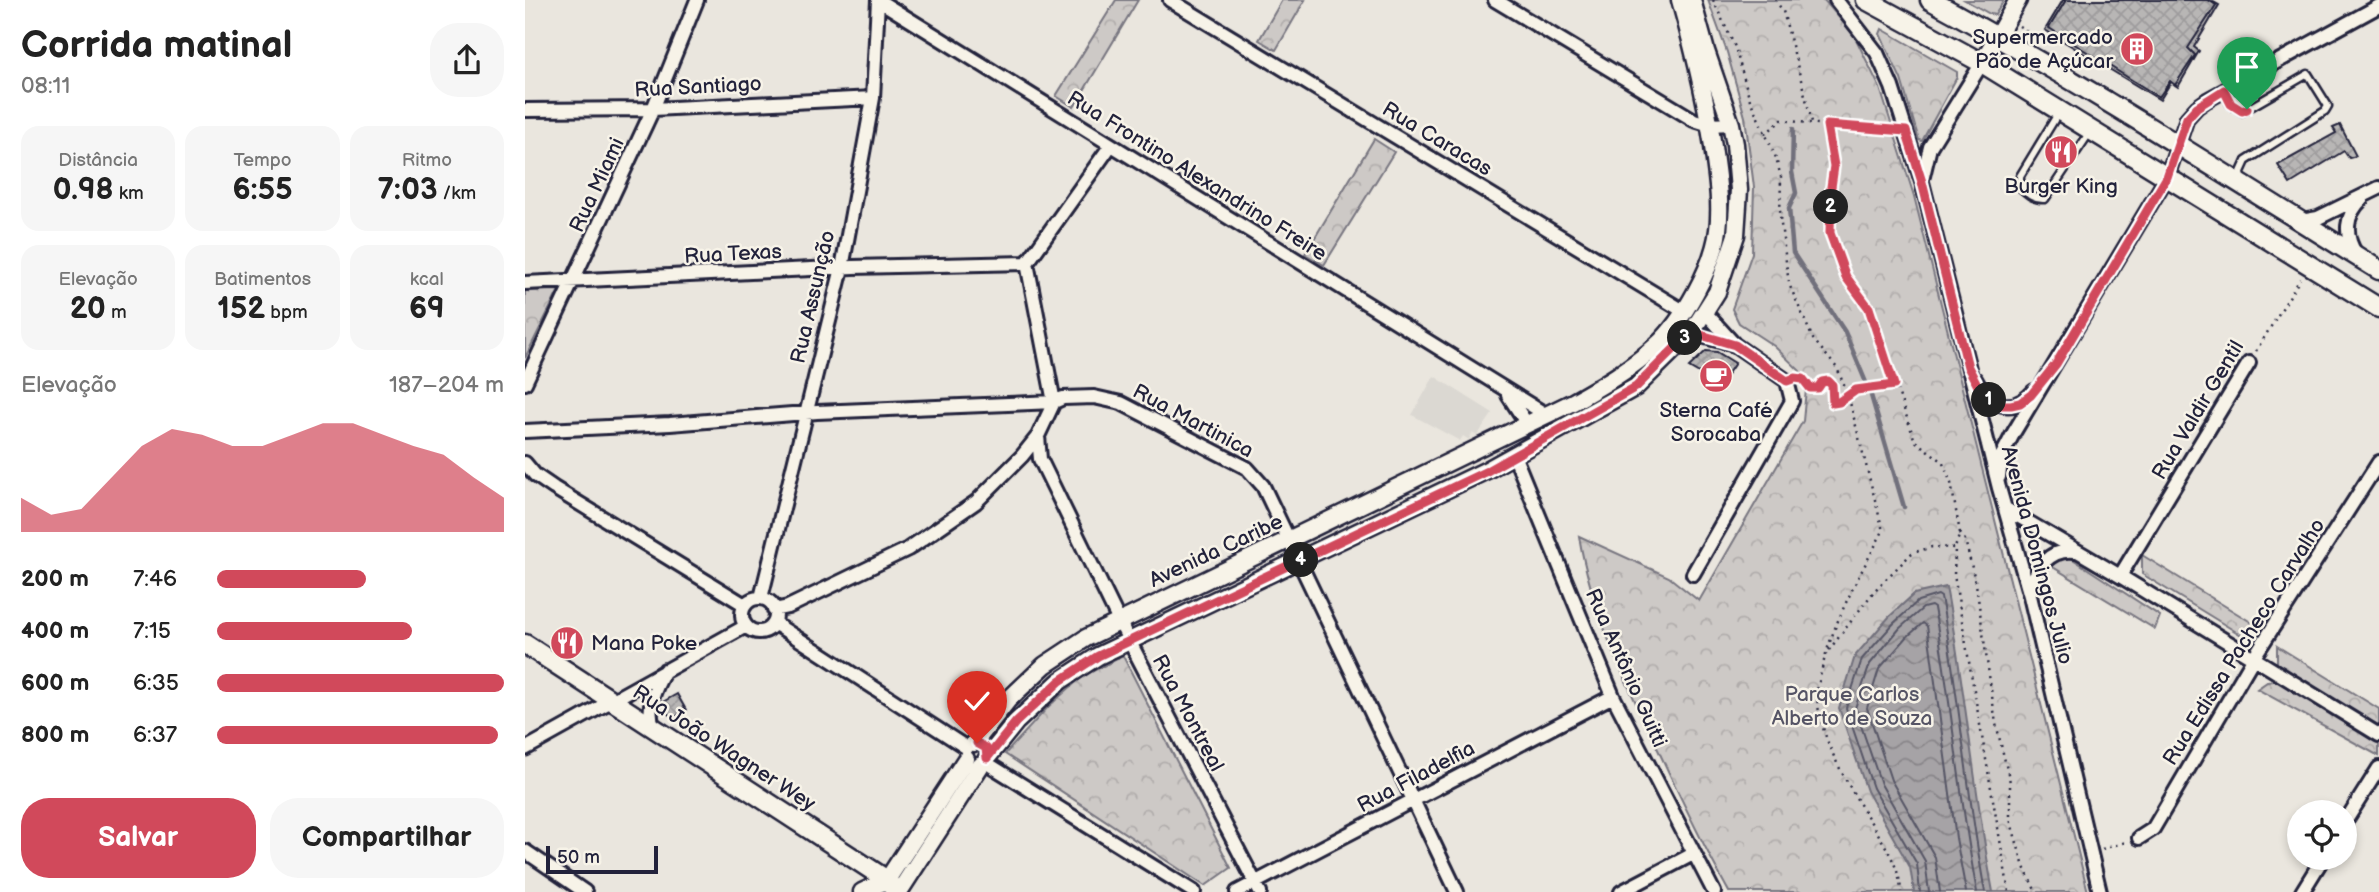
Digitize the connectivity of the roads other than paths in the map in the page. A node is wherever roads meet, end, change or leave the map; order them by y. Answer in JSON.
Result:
{"nodes":[{"id":1,"x":697,"y":0,"type":"edge"},
{"id":2,"x":878,"y":0,"type":"edge"},
{"id":3,"x":1170,"y":0,"type":"edge"},
{"id":4,"x":1495,"y":0,"type":"edge"},
{"id":5,"x":1680,"y":0,"type":"edge"},
{"id":6,"x":1692,"y":0,"type":"edge"},
{"id":7,"x":1836,"y":0,"type":"edge"},
{"id":8,"x":1866,"y":0,"type":"edge"},
{"id":9,"x":1930,"y":0,"type":"edge"},
{"id":10,"x":2018,"y":0,"type":"edge"},
{"id":11,"x":2379,"y":6,"type":"edge"},
{"id":12,"x":1997,"y":36,"type":"junction"},
{"id":13,"x":1982,"y":63,"type":"junction"},
{"id":14,"x":2224,"y":90,"type":"junction"},
{"id":15,"x":873,"y":98,"type":"junction"},
{"id":16,"x":653,"y":109,"type":"junction"},
{"id":17,"x":525,"y":110,"type":"edge"},
{"id":18,"x":2060,"y":111,"type":"junction"},
{"id":19,"x":1731,"y":124,"type":"junction"},
{"id":20,"x":1710,"y":125,"type":"junction"},
{"id":21,"x":2091,"y":130,"type":"junction"},
{"id":22,"x":2177,"y":144,"type":"junction"},
{"id":23,"x":1111,"y":145,"type":"junction"},
{"id":24,"x":2167,"y":177,"type":"junction"},
{"id":25,"x":1922,"y":182,"type":"junction"},
{"id":26,"x":2242,"y":183,"type":"junction"},
{"id":27,"x":2373,"y":191,"type":"edge"},
{"id":28,"x":2334,"y":210,"type":"junction"},
{"id":29,"x":2301,"y":221,"type":"junction"},
{"id":30,"x":2347,"y":231,"type":"junction"},
{"id":31,"x":2357,"y":256,"type":"junction"},
{"id":32,"x":1027,"y":262,"type":"junction"},
{"id":33,"x":842,"y":268,"type":"junction"},
{"id":34,"x":2379,"y":270,"type":"edge"},
{"id":35,"x":574,"y":280,"type":"junction"},
{"id":36,"x":525,"y":282,"type":"edge"},
{"id":37,"x":2379,"y":308,"type":"edge"},
{"id":38,"x":1704,"y":311,"type":"junction"},
{"id":39,"x":1685,"y":312,"type":"junction"},
{"id":40,"x":1691,"y":332,"type":"junction"},
{"id":41,"x":1735,"y":345,"type":"junction"},
{"id":42,"x":2249,"y":363,"type":"road end"},
{"id":43,"x":2056,"y":364,"type":"junction"},
{"id":44,"x":1968,"y":367,"type":"junction"},
{"id":45,"x":525,"y":383,"type":"edge"},
{"id":46,"x":1496,"y":384,"type":"junction"},
{"id":47,"x":1054,"y":402,"type":"junction"},
{"id":48,"x":804,"y":413,"type":"junction"},
{"id":49,"x":1545,"y":414,"type":"junction"},
{"id":50,"x":1527,"y":424,"type":"junction"},
{"id":51,"x":525,"y":431,"type":"edge"},
{"id":52,"x":1038,"y":436,"type":"junction"},
{"id":53,"x":1503,"y":436,"type":"junction"},
{"id":54,"x":1534,"y":444,"type":"junction"},
{"id":55,"x":1513,"y":456,"type":"junction"},
{"id":56,"x":525,"y":463,"type":"edge"},
{"id":57,"x":2379,"y":463,"type":"edge"},
{"id":58,"x":1999,"y":488,"type":"junction"},
{"id":59,"x":2007,"y":509,"type":"junction"},
{"id":60,"x":1289,"y":541,"type":"junction"},
{"id":61,"x":2077,"y":551,"type":"junction"},
{"id":62,"x":1299,"y":561,"type":"junction"},
{"id":63,"x":1692,"y":574,"type":"dead end"},
{"id":64,"x":2120,"y":576,"type":"junction"},
{"id":65,"x":2030,"y":597,"type":"junction"},
{"id":66,"x":761,"y":598,"type":"junction"},
{"id":67,"x":745,"y":605,"type":"junction"},
{"id":68,"x":774,"y":616,"type":"junction"},
{"id":69,"x":1119,"y":621,"type":"junction"},
{"id":70,"x":746,"y":626,"type":"junction"},
{"id":71,"x":1129,"y":642,"type":"junction"},
{"id":72,"x":525,"y":645,"type":"edge"},
{"id":73,"x":2254,"y":657,"type":"junction"},
{"id":74,"x":665,"y":670,"type":"junction"},
{"id":75,"x":1613,"y":696,"type":"junction"},
{"id":76,"x":610,"y":701,"type":"junction"},
{"id":77,"x":654,"y":729,"type":"junction"},
{"id":78,"x":2379,"y":735,"type":"edge"},
{"id":79,"x":525,"y":749,"type":"edge"},
{"id":80,"x":977,"y":756,"type":"junction"},
{"id":81,"x":2379,"y":768,"type":"edge"},
{"id":82,"x":1413,"y":800,"type":"junction"},
{"id":83,"x":2357,"y":803,"type":"edge"},
{"id":84,"x":2139,"y":838,"type":"road end"},
{"id":85,"x":525,"y":852,"type":"edge"},
{"id":86,"x":1693,"y":854,"type":"junction"},
{"id":87,"x":2316,"y":870,"type":"edge"},
{"id":88,"x":573,"y":887,"type":"edge"},
{"id":89,"x":1257,"y":887,"type":"edge"},
{"id":90,"x":894,"y":888,"type":"edge"},
{"id":91,"x":585,"y":892,"type":"edge"},
{"id":92,"x":862,"y":892,"type":"edge"},
{"id":93,"x":1193,"y":892,"type":"edge"},
{"id":94,"x":1237,"y":892,"type":"edge"},
{"id":95,"x":1457,"y":892,"type":"edge"},
{"id":96,"x":1621,"y":892,"type":"edge"},
{"id":97,"x":1714,"y":892,"type":"edge"},
{"id":98,"x":2100,"y":892,"type":"edge"},
{"id":99,"x":2302,"y":892,"type":"edge"}],
"edges":[{"from":1,"to":16,"type":"street","name":"Rua Miami"},
{"from":2,"to":15,"type":"street","name":"Rua Assunção"},
{"from":2,"to":23,"type":"street","name":"Rua Frontino Alexandrino Freire"},
{"from":3,"to":39,"type":"street","name":"Rua Caracas"},
{"from":4,"to":20,"type":"street"},
{"from":5,"to":20,"type":"street","name":"Avenida Caribe"},
{"from":6,"to":19,"type":"street","name":"Avenida Caribe"},
{"from":7,"to":25,"type":"street","name":"Avenida Domingos Julio"},
{"from":8,"to":13,"type":"main road"},
{"from":9,"to":12,"type":"main road"},
{"from":10,"to":12,"type":"street"},
{"from":11,"to":14,"type":"street"},
{"from":12,"to":13,"type":"street"},
{"from":12,"to":22,"type":"main road"},
{"from":13,"to":18,"type":"main road"},
{"from":13,"to":25,"type":"street"},
{"from":14,"to":22,"type":"street"},
{"from":14,"to":26,"type":"lane"},
{"from":15,"to":16,"type":"street","name":"Rua Santiago"},
{"from":15,"to":33,"type":"street","name":"Rua Assunção"},
{"from":16,"to":17,"type":"street","name":"Rua Santiago"},
{"from":16,"to":35,"type":"street","name":"Rua Miami"},
{"from":18,"to":21,"type":"main road"},
{"from":18,"to":21,"type":"lane"},
{"from":19,"to":20,"type":"street"},
{"from":19,"to":38,"type":"street","name":"Avenida Caribe"},
{"from":20,"to":39,"type":"street","name":"Avenida Caribe"},
{"from":21,"to":24,"type":"main road"},
{"from":22,"to":24,"type":"street"},
{"from":22,"to":26,"type":"main road"},
{"from":23,"to":32,"type":"street"},
{"from":23,"to":46,"type":"street","name":"Rua Frontino Alexandrino Freire"},
{"from":24,"to":37,"type":"main road"},
{"from":24,"to":43,"type":"street"},
{"from":25,"to":44,"type":"street","name":"Avenida Domingos Julio"},
{"from":26,"to":29,"type":"main road"},
{"from":27,"to":28,"type":"street"},
{"from":27,"to":30,"type":"street"},
{"from":28,"to":29,"type":"street"},
{"from":28,"to":30,"type":"street"},
{"from":29,"to":31,"type":"main road"},
{"from":30,"to":31,"type":"street"},
{"from":31,"to":34,"type":"main road"},
{"from":32,"to":33,"type":"street","name":"Rua Texas"},
{"from":32,"to":47,"type":"street"},
{"from":33,"to":35,"type":"street","name":"Rua Texas"},
{"from":33,"to":48,"type":"street","name":"Rua Assunção"},
{"from":35,"to":36,"type":"street","name":"Rua Texas"},
{"from":35,"to":45,"type":"street","name":"Rua Miami"},
{"from":38,"to":40,"type":"street","name":"Avenida Caribe"},
{"from":38,"to":41,"type":"street"},
{"from":39,"to":49,"type":"street","name":"Avenida Caribe"},
{"from":40,"to":41,"type":"street"},
{"from":40,"to":54,"type":"street","name":"Avenida Caribe"},
{"from":41,"to":63,"type":"street"},
{"from":42,"to":64,"type":"street","name":"Rua Valdir Gentil"},
{"from":43,"to":44,"type":"street"},
{"from":43,"to":58,"type":"street"},
{"from":44,"to":58,"type":"street","name":"Avenida Domingos Julio"},
{"from":46,"to":49,"type":"street","name":"Rua Frontino Alexandrino Freire"},
{"from":46,"to":50,"type":"street","name":"Rua Frontino Alexandrino Freire"},
{"from":47,"to":48,"type":"street","name":"Rua Martinica"},
{"from":47,"to":52,"type":"street"},
{"from":47,"to":60,"type":"street","name":"Rua Martinica"},
{"from":48,"to":51,"type":"street","name":"Rua Martinica"},
{"from":48,"to":66,"type":"street","name":"Rua Assunção"},
{"from":49,"to":50,"type":"street","name":"Avenida Caribe"},
{"from":50,"to":53,"type":"street","name":"Avenida Caribe"},
{"from":50,"to":54,"type":"street"},
{"from":52,"to":68,"type":"street"},
{"from":52,"to":69,"type":"street","name":"Rua Montreal"},
{"from":53,"to":55,"type":"street"},
{"from":53,"to":60,"type":"street","name":"Avenida Caribe"},
{"from":54,"to":55,"type":"street","name":"Avenida Caribe"},
{"from":55,"to":62,"type":"street","name":"Avenida Caribe"},
{"from":55,"to":75,"type":"street","name":"Rua Antônio Guitti"},
{"from":56,"to":67,"type":"street"},
{"from":57,"to":73,"type":"street","name":"Rua Edissa Pacheco Carvalho"},
{"from":58,"to":59,"type":"street","name":"Avenida Domingos Julio"},
{"from":59,"to":61,"type":"street"},
{"from":59,"to":65,"type":"street","name":"Avenida Domingos Julio"},
{"from":60,"to":62,"type":"street","name":"Rua Martinica"},
{"from":60,"to":69,"type":"street","name":"Avenida Caribe"},
{"from":61,"to":64,"type":"street"},
{"from":61,"to":65,"type":"street"},
{"from":62,"to":71,"type":"street","name":"Avenida Caribe"},
{"from":62,"to":82,"type":"street","name":"Rua Martinica"},
{"from":64,"to":73,"type":"street"},
{"from":65,"to":98,"type":"street","name":"Avenida Domingos Julio"},
{"from":66,"to":67,"type":"street"},
{"from":66,"to":68,"type":"street"},
{"from":67,"to":70,"type":"street"},
{"from":68,"to":70,"type":"street"},
{"from":68,"to":80,"type":"street"},
{"from":69,"to":71,"type":"street","name":"Rua Montreal"},
{"from":69,"to":80,"type":"street","name":"Avenida Caribe"},
{"from":70,"to":74,"type":"street"},
{"from":71,"to":80,"type":"street","name":"Avenida Caribe"},
{"from":71,"to":89,"type":"street","name":"Rua Montreal"},
{"from":72,"to":76,"type":"main road","name":"Rua João Wagner Wey"},
{"from":73,"to":78,"type":"street"},
{"from":73,"to":84,"type":"street","name":"Rua Edissa Pacheco Carvalho"},
{"from":74,"to":76,"type":"street"},
{"from":74,"to":77,"type":"street"},
{"from":75,"to":82,"type":"street","name":"Rua Filadelfia"},
{"from":75,"to":86,"type":"street","name":"Rua Antônio Guitti"},
{"from":76,"to":77,"type":"main road","name":"Rua João Wagner Wey"},
{"from":76,"to":79,"type":"street"},
{"from":77,"to":90,"type":"main road","name":"Rua João Wagner Wey"},
{"from":80,"to":90,"type":"street","name":"Avenida Caribe"},
{"from":80,"to":93,"type":"street"},
{"from":81,"to":83,"type":"street"},
{"from":82,"to":89,"type":"street","name":"Rua Filadelfia"},
{"from":82,"to":95,"type":"street","name":"Rua Martinica"},
{"from":85,"to":88,"type":"street"},
{"from":86,"to":96,"type":"street"},
{"from":86,"to":97,"type":"street","name":"Rua Antônio Guitti"},
{"from":87,"to":99,"type":"street"},
{"from":88,"to":91,"type":"street"},
{"from":89,"to":94,"type":"street","name":"Rua Filadelfia"},
{"from":90,"to":92,"type":"street"}]}
